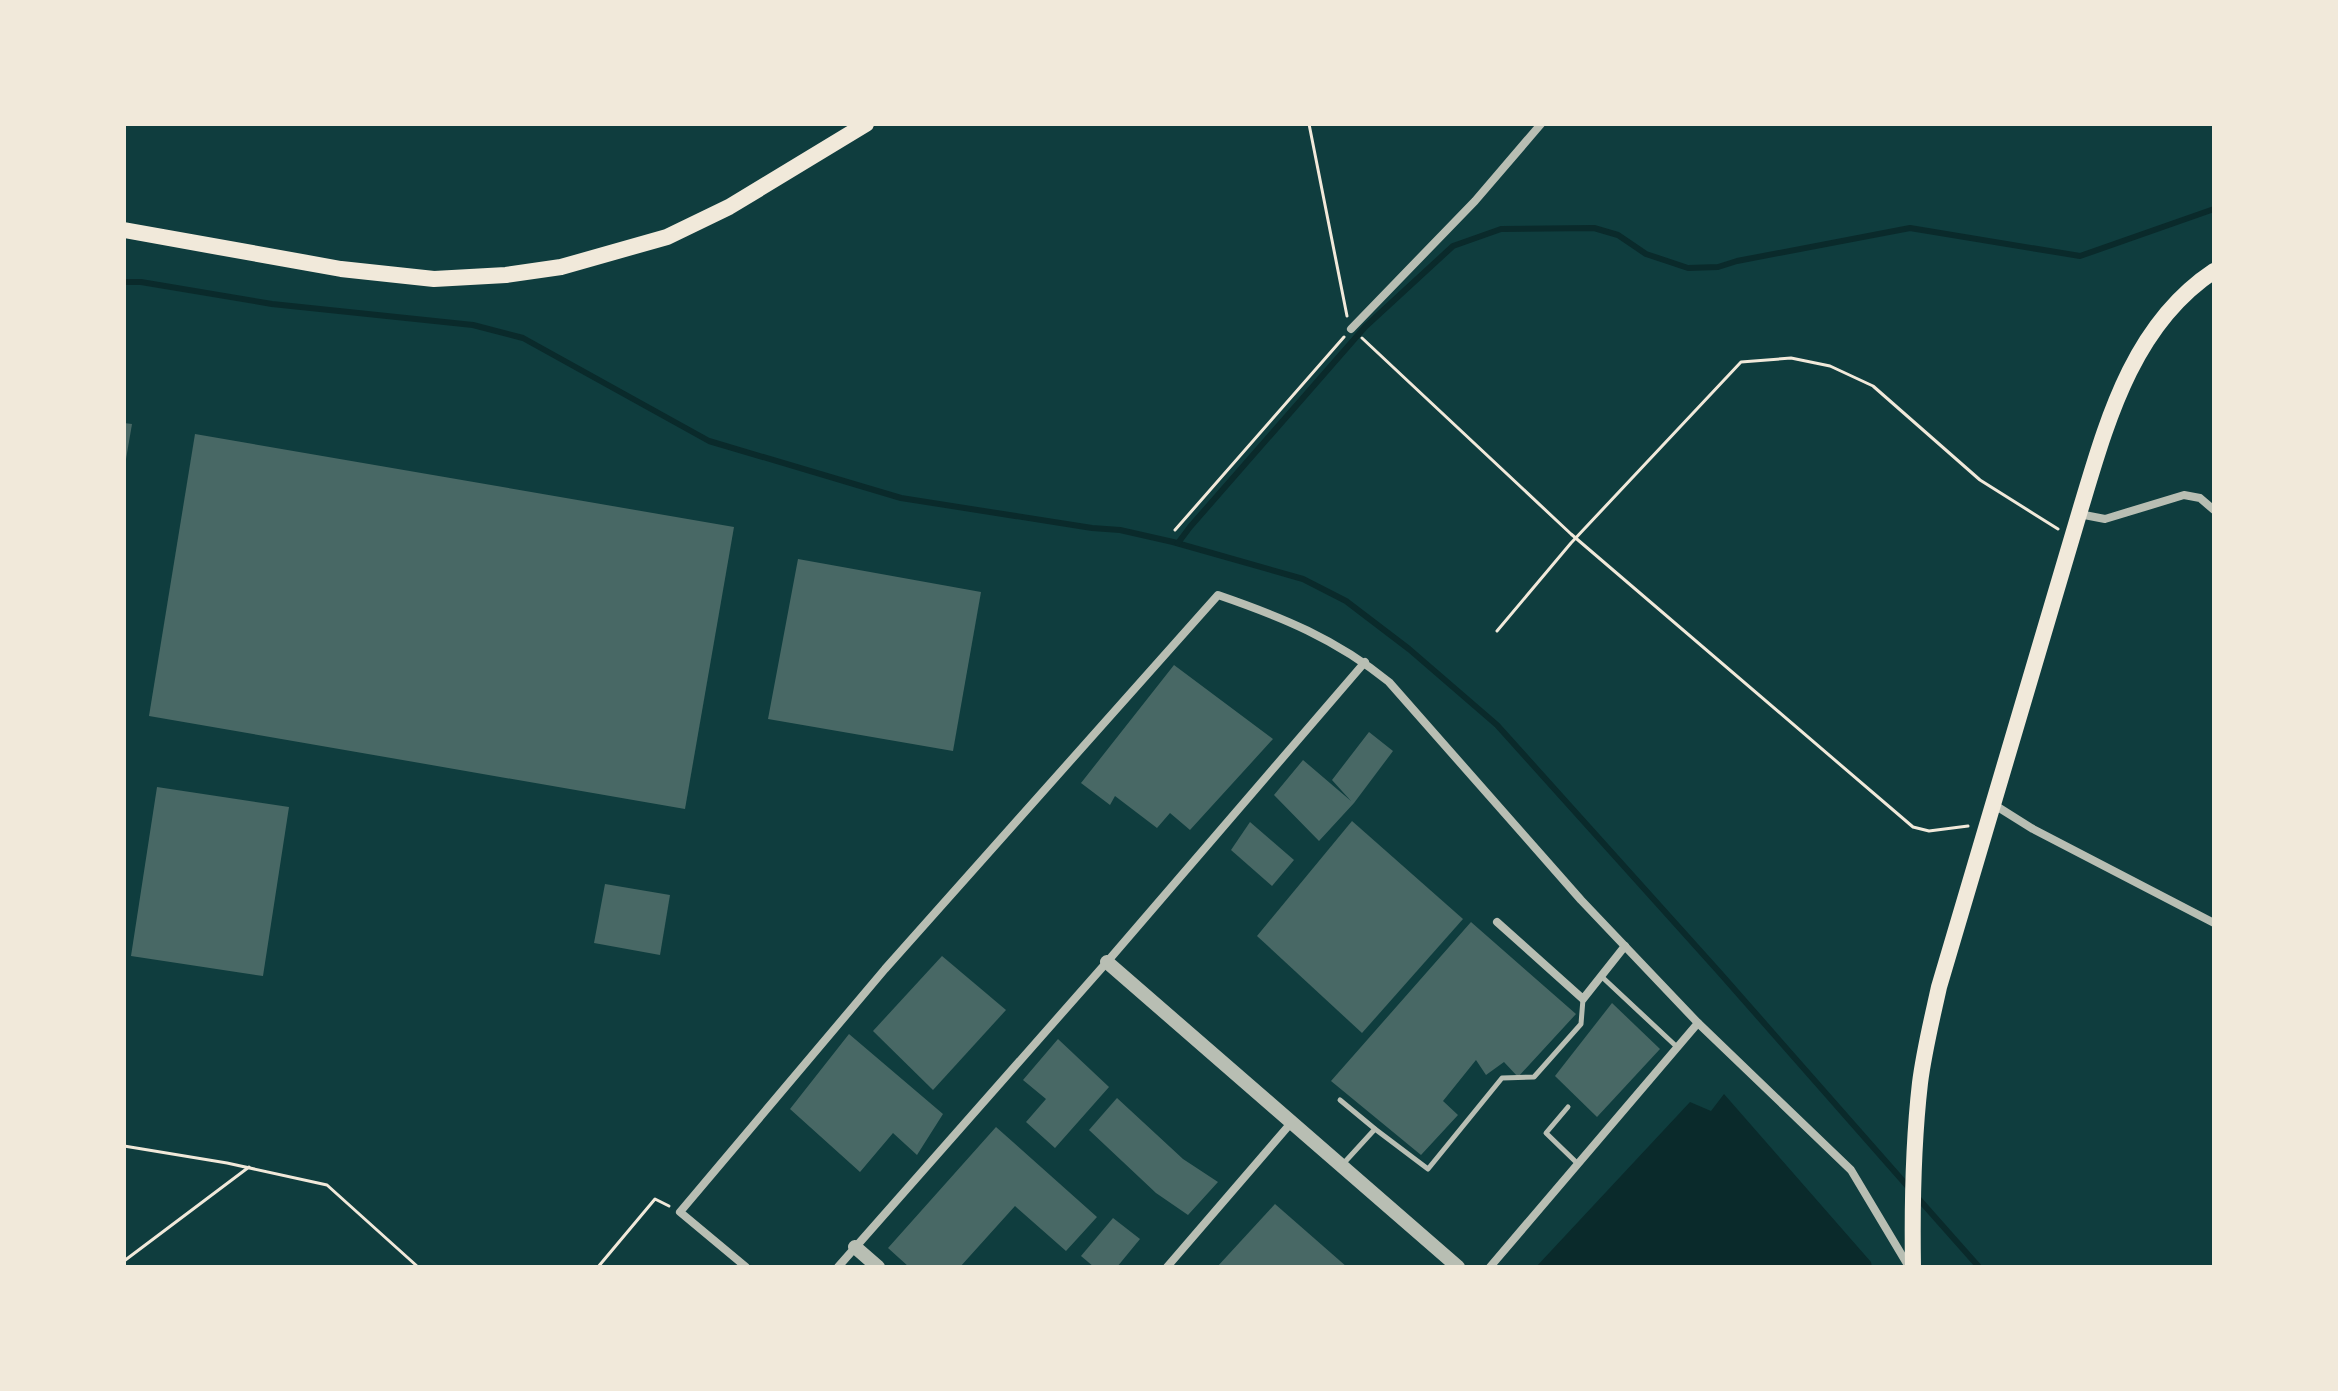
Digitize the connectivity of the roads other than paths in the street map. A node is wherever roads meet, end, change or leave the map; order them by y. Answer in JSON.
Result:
{"nodes":[{"id":1,"x":866,"y":124,"type":"edge"},
{"id":2,"x":1541,"y":124,"type":"edge"},
{"id":3,"x":124,"y":230,"type":"edge"},
{"id":4,"x":2214,"y":271,"type":"edge"},
{"id":5,"x":1351,"y":329,"type":"road end"},
{"id":6,"x":2214,"y":510,"type":"edge"},
{"id":7,"x":2079,"y":514,"type":"junction"},
{"id":8,"x":1365,"y":662,"type":"junction"},
{"id":9,"x":1993,"y":804,"type":"junction"},
{"id":10,"x":1497,"y":922,"type":"dead end"},
{"id":11,"x":2214,"y":923,"type":"edge"},
{"id":12,"x":1625,"y":946,"type":"junction"},
{"id":13,"x":1107,"y":962,"type":"junction"},
{"id":14,"x":1601,"y":976,"type":"junction"},
{"id":15,"x":1583,"y":999,"type":"junction"},
{"id":16,"x":1698,"y":1023,"type":"junction"},
{"id":17,"x":1678,"y":1047,"type":"junction"},
{"id":18,"x":1340,"y":1100,"type":"dead end"},
{"id":19,"x":1568,"y":1107,"type":"dead end"},
{"id":20,"x":1291,"y":1123,"type":"junction"},
{"id":21,"x":1375,"y":1129,"type":"junction"},
{"id":22,"x":1579,"y":1165,"type":"junction"},
{"id":23,"x":1341,"y":1167,"type":"junction"},
{"id":24,"x":855,"y":1247,"type":"junction"},
{"id":25,"x":746,"y":1267,"type":"edge"},
{"id":26,"x":838,"y":1267,"type":"edge"},
{"id":27,"x":878,"y":1267,"type":"edge"},
{"id":28,"x":1167,"y":1267,"type":"edge"},
{"id":29,"x":1458,"y":1267,"type":"edge"},
{"id":30,"x":1490,"y":1267,"type":"edge"},
{"id":31,"x":1911,"y":1267,"type":"edge"}],
"edges":[{"from":1,"to":3,"type":"main road"},
{"from":2,"to":5,"type":"street"},
{"from":4,"to":7,"type":"main road"},
{"from":6,"to":7,"type":"street"},
{"from":7,"to":9,"type":"main road"},
{"from":8,"to":12,"type":"street"},
{"from":8,"to":13,"type":"street"},
{"from":8,"to":25,"type":"street"},
{"from":9,"to":11,"type":"street"},
{"from":9,"to":31,"type":"main road"},
{"from":10,"to":15,"type":"street"},
{"from":12,"to":14,"type":"street"},
{"from":12,"to":16,"type":"street"},
{"from":13,"to":20,"type":"street"},
{"from":13,"to":24,"type":"street"},
{"from":14,"to":15,"type":"street"},
{"from":14,"to":17,"type":"lane"},
{"from":15,"to":21,"type":"lane"},
{"from":16,"to":17,"type":"street"},
{"from":16,"to":31,"type":"street"},
{"from":17,"to":22,"type":"street"},
{"from":18,"to":21,"type":"lane"},
{"from":19,"to":22,"type":"lane"},
{"from":20,"to":23,"type":"street"},
{"from":20,"to":28,"type":"street"},
{"from":21,"to":23,"type":"lane"},
{"from":22,"to":30,"type":"street"},
{"from":23,"to":29,"type":"street"},
{"from":24,"to":26,"type":"street"},
{"from":24,"to":27,"type":"street"}]}
